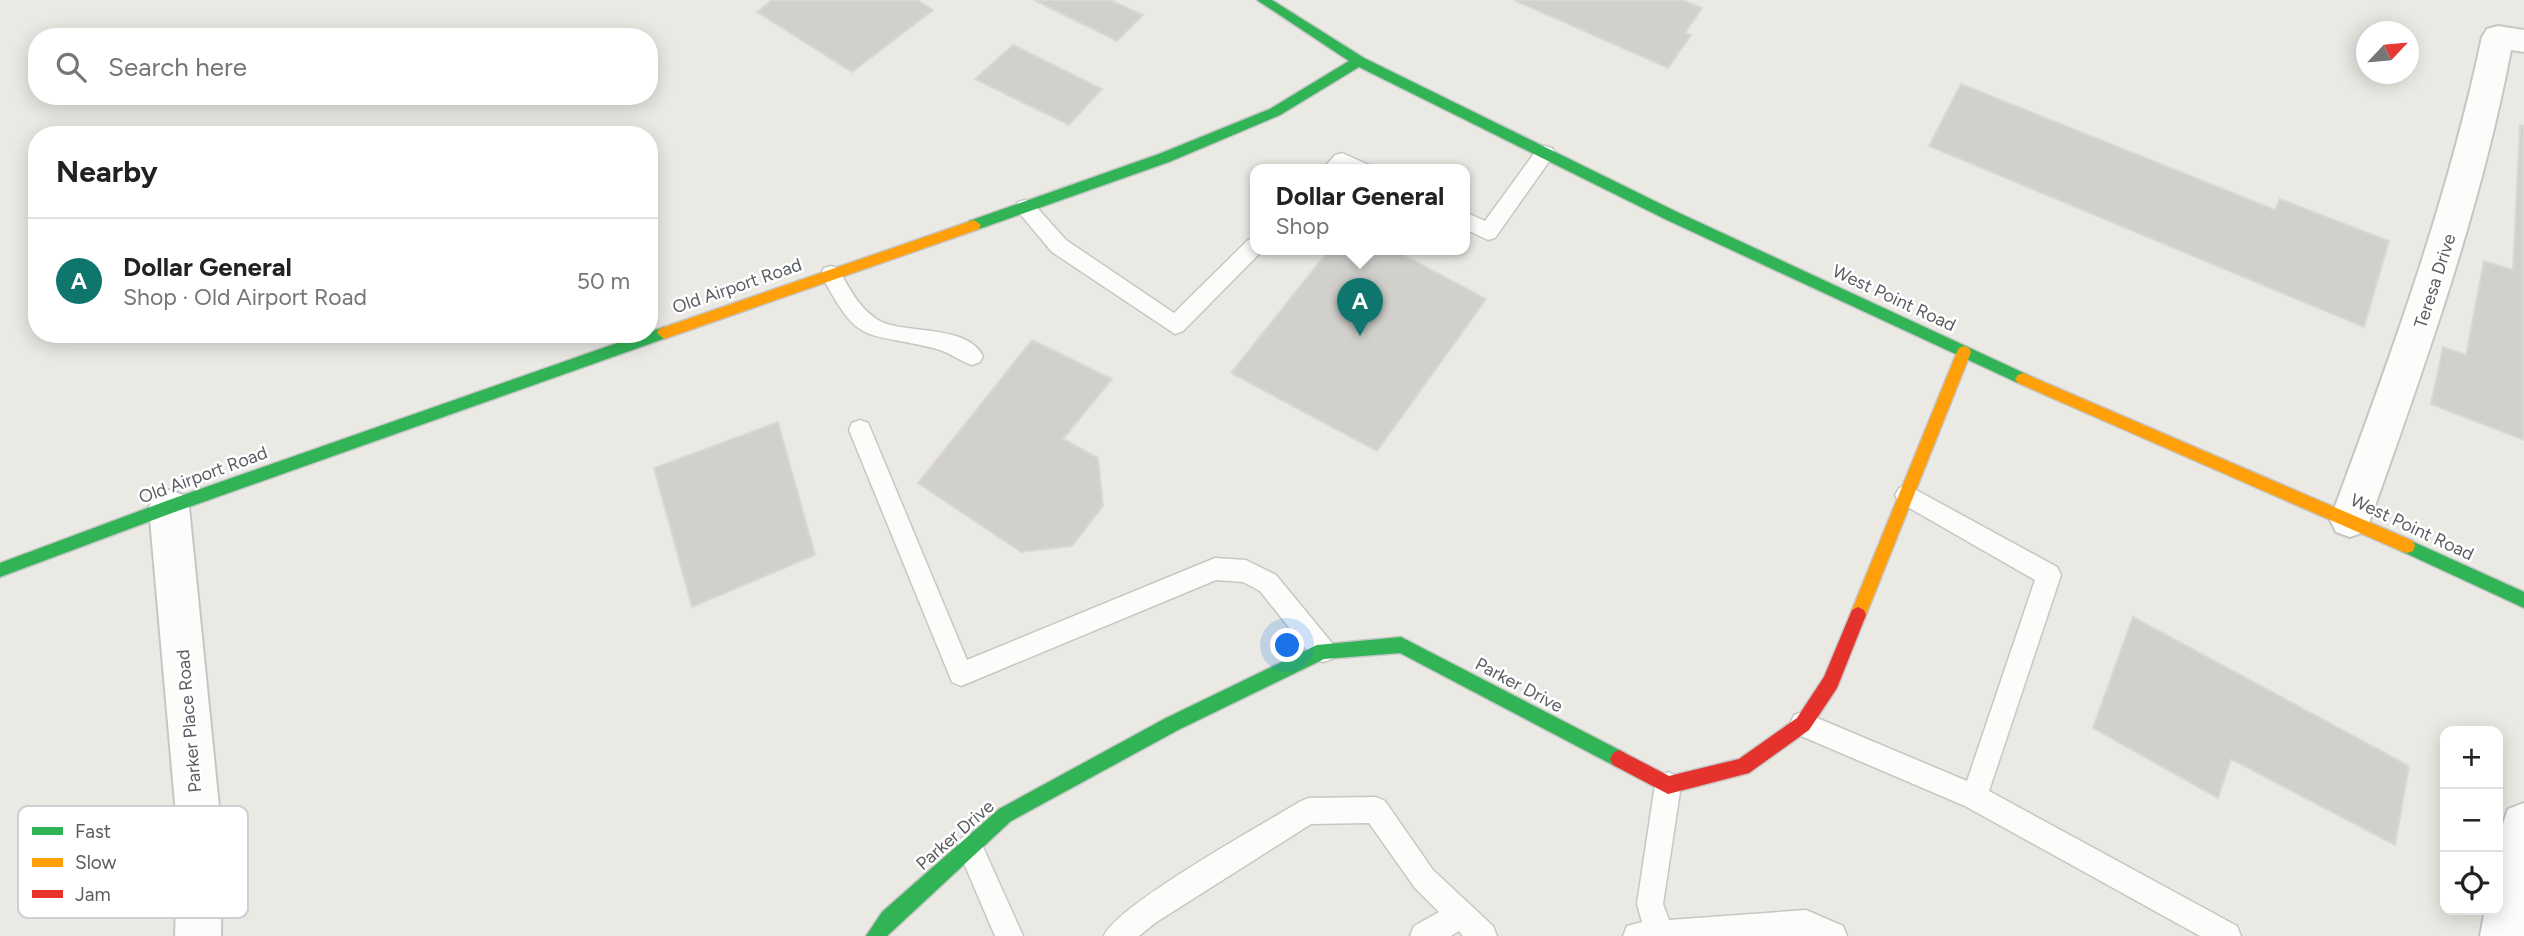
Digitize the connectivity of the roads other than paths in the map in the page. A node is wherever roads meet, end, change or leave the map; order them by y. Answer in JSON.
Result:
{"nodes":[{"id":1,"x":1264,"y":0,"type":"edge"},
{"id":2,"x":2511,"y":39,"type":"edge"},
{"id":3,"x":1359,"y":61,"type":"junction"},
{"id":4,"x":1545,"y":153,"type":"junction"},
{"id":5,"x":1025,"y":208,"type":"junction"},
{"id":6,"x":1470,"y":223,"type":"edge"},
{"id":7,"x":1250,"y":251,"type":"edge"},
{"id":8,"x":831,"y":274,"type":"junction"},
{"id":9,"x":658,"y":335,"type":"edge"},
{"id":10,"x":635,"y":343,"type":"edge"},
{"id":11,"x":1964,"y":352,"type":"junction"},
{"id":12,"x":972,"y":356,"type":"dead end"},
{"id":13,"x":860,"y":430,"type":"dead end"},
{"id":14,"x":1907,"y":495,"type":"junction"},
{"id":15,"x":169,"y":507,"type":"junction"},
{"id":16,"x":2350,"y":520,"type":"junction"},
{"id":17,"x":0,"y":570,"type":"edge"},
{"id":18,"x":2524,"y":600,"type":"edge"},
{"id":19,"x":1323,"y":651,"type":"junction"},
{"id":20,"x":1803,"y":724,"type":"junction"},
{"id":21,"x":1668,"y":786,"type":"junction"},
{"id":22,"x":1974,"y":797,"type":"junction"},
{"id":23,"x":197,"y":806,"type":"edge"},
{"id":24,"x":2524,"y":825,"type":"edge"},
{"id":25,"x":970,"y":847,"type":"junction"},
{"id":26,"x":1461,"y":915,"type":"junction"},
{"id":27,"x":198,"y":918,"type":"edge"},
{"id":28,"x":1652,"y":935,"type":"edge"},
{"id":29,"x":198,"y":936,"type":"edge"},
{"id":30,"x":875,"y":936,"type":"edge"},
{"id":31,"x":1009,"y":936,"type":"edge"},
{"id":32,"x":1118,"y":936,"type":"edge"},
{"id":33,"x":1424,"y":936,"type":"edge"},
{"id":34,"x":1483,"y":936,"type":"edge"},
{"id":35,"x":1833,"y":936,"type":"edge"},
{"id":36,"x":2227,"y":936,"type":"edge"},
{"id":37,"x":2503,"y":936,"type":"edge"}],
"edges":[{"from":1,"to":3,"type":"street","name":"West Point Road"},
{"from":2,"to":16,"type":"street","name":"Teresa Drive"},
{"from":3,"to":4,"type":"street","name":"West Point Road"},
{"from":3,"to":5,"type":"street","name":"Old Airport Road"},
{"from":4,"to":6,"type":"lane"},
{"from":4,"to":11,"type":"street","name":"West Point Road"},
{"from":5,"to":7,"type":"lane"},
{"from":5,"to":8,"type":"street","name":"Old Airport Road"},
{"from":8,"to":9,"type":"street","name":"Old Airport Road"},
{"from":8,"to":12,"type":"lane"},
{"from":10,"to":15,"type":"street","name":"Old Airport Road"},
{"from":11,"to":14,"type":"street"},
{"from":11,"to":16,"type":"street","name":"West Point Road"},
{"from":13,"to":19,"type":"lane"},
{"from":14,"to":20,"type":"street"},
{"from":14,"to":22,"type":"lane"},
{"from":15,"to":17,"type":"street","name":"Old Airport Road"},
{"from":15,"to":23,"type":"street","name":"Parker Place Road"},
{"from":16,"to":18,"type":"street","name":"West Point Road"},
{"from":19,"to":21,"type":"street","name":"Parker Drive"},
{"from":19,"to":25,"type":"street","name":"Parker Drive"},
{"from":20,"to":21,"type":"street"},
{"from":20,"to":22,"type":"lane"},
{"from":21,"to":28,"type":"lane"},
{"from":22,"to":36,"type":"lane"},
{"from":24,"to":37,"type":"street"},
{"from":25,"to":30,"type":"street","name":"Parker Drive"},
{"from":25,"to":31,"type":"lane"},
{"from":26,"to":32,"type":"lane"},
{"from":26,"to":33,"type":"lane"},
{"from":26,"to":34,"type":"lane"},
{"from":27,"to":29,"type":"street","name":"Parker Place Road"},
{"from":28,"to":35,"type":"lane"}]}
